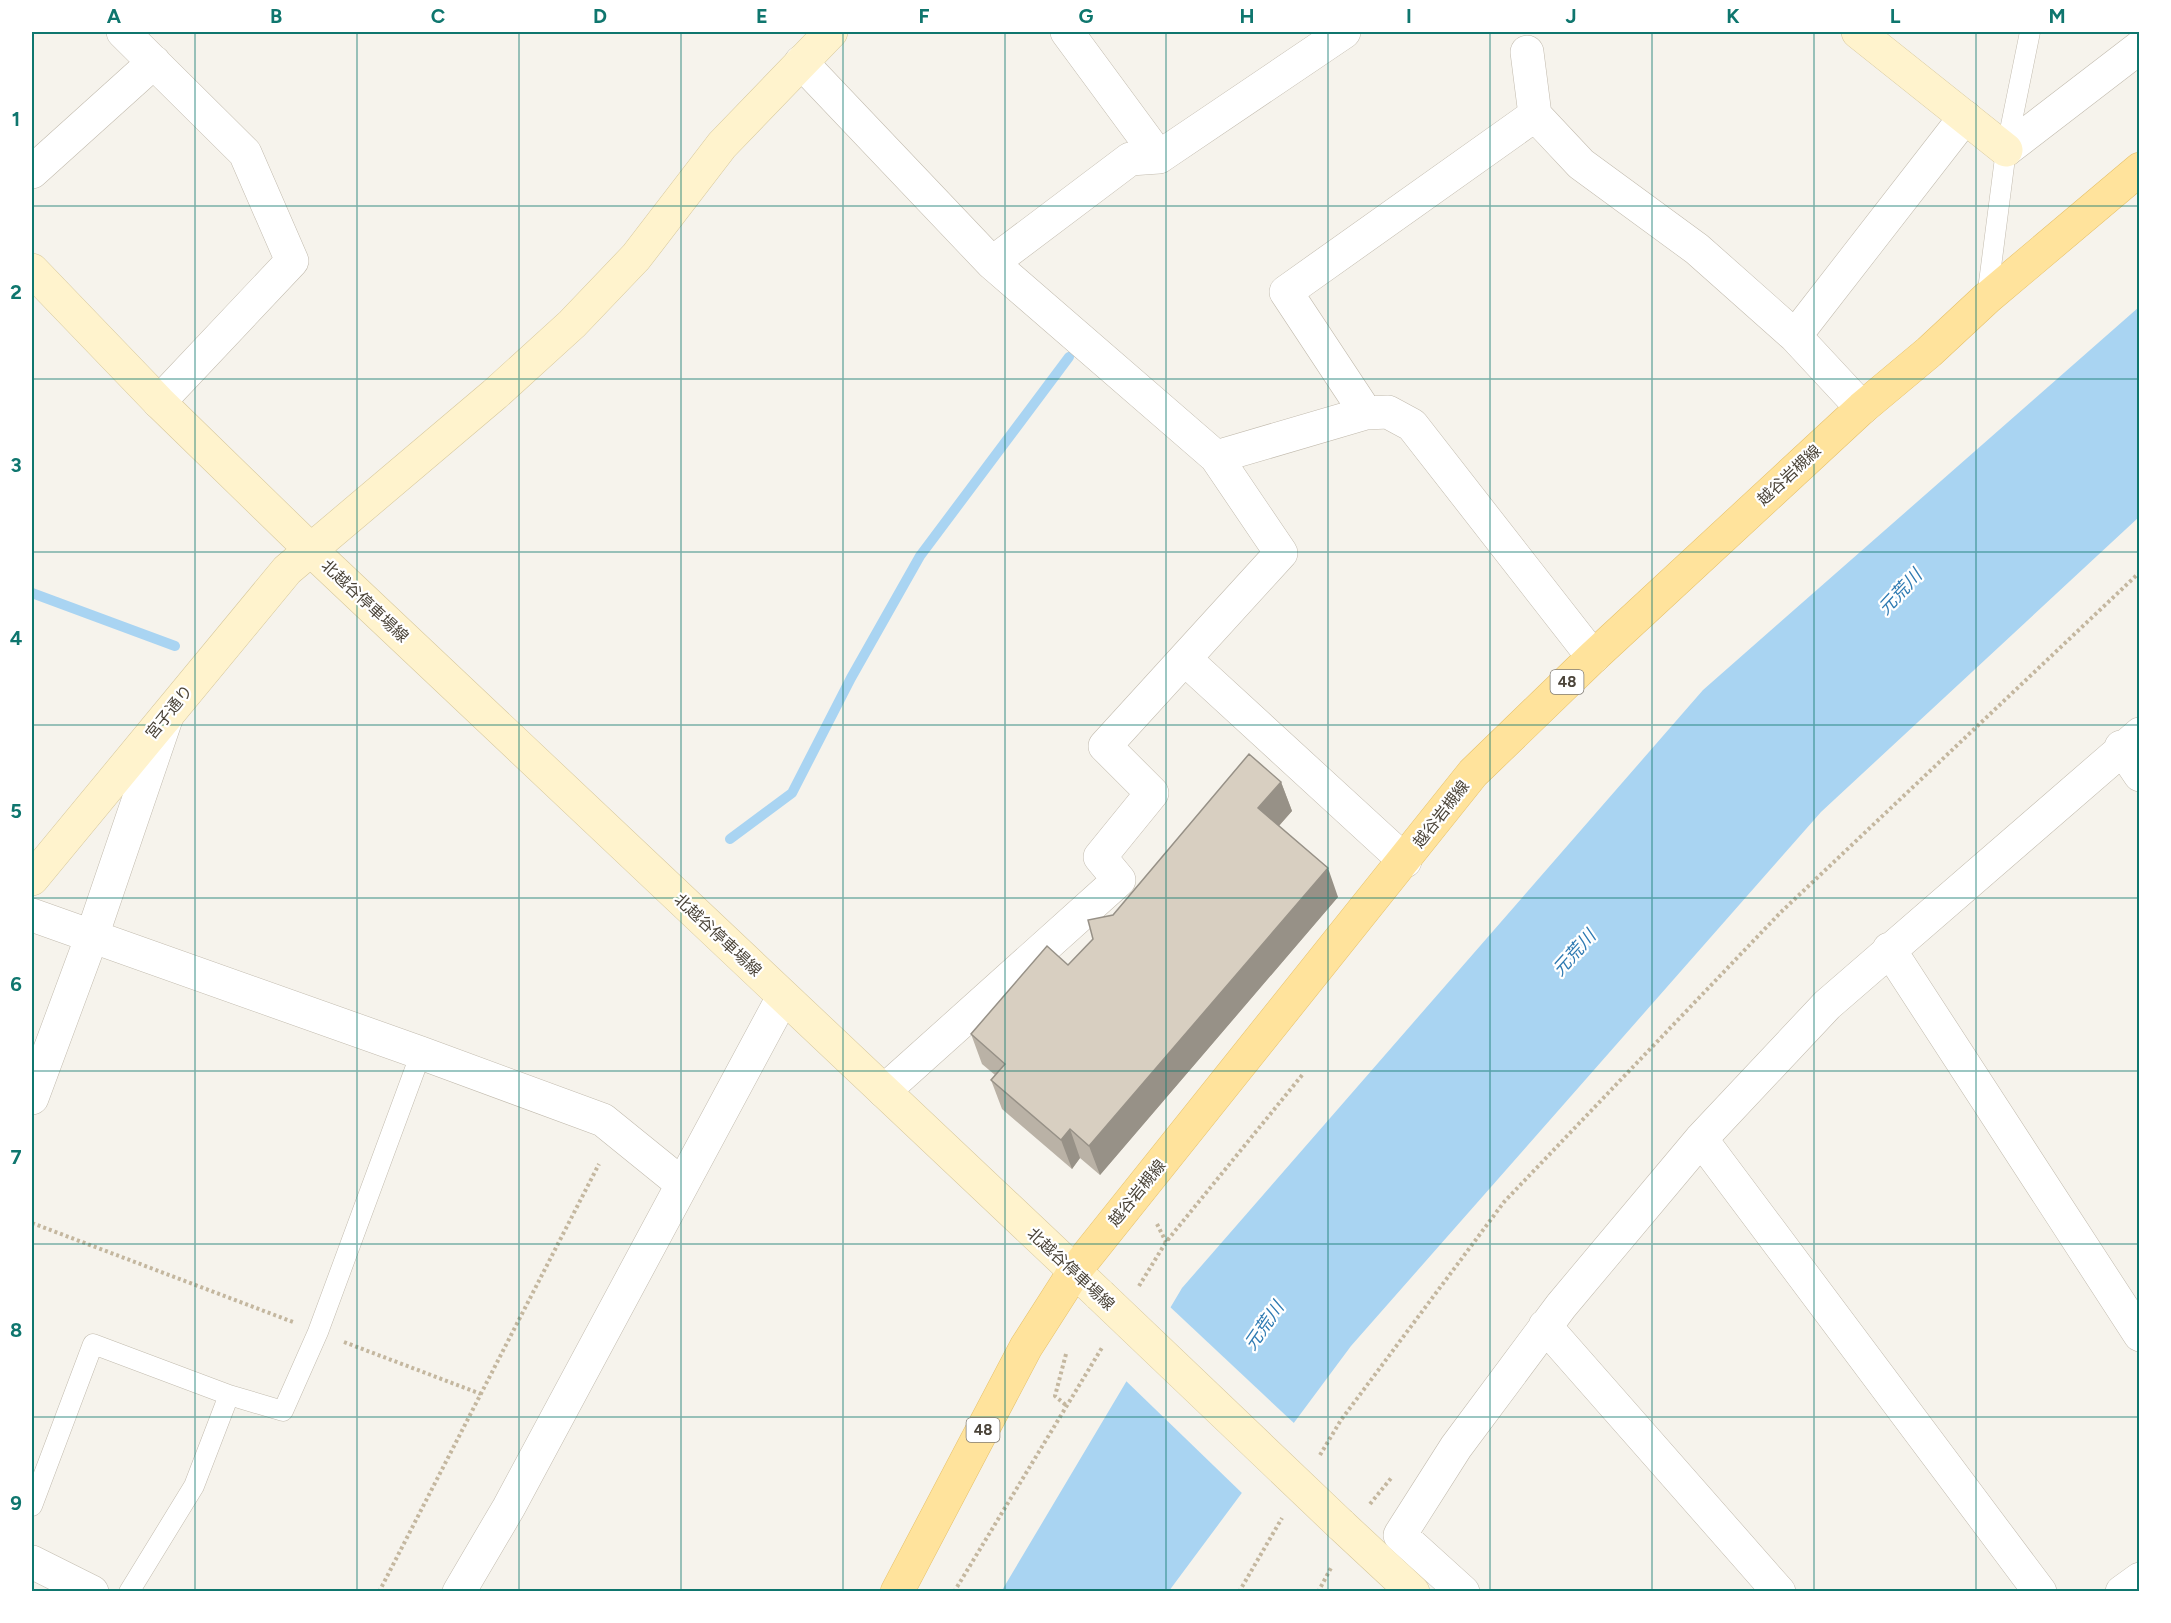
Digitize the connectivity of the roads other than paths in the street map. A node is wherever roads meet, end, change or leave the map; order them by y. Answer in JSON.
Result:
{"nodes":[{"id":1,"x":123,"y":32,"type":"edge"},
{"id":2,"x":831,"y":32,"type":"edge"},
{"id":3,"x":1067,"y":32,"type":"edge"},
{"id":4,"x":1344,"y":32,"type":"edge"},
{"id":5,"x":1858,"y":32,"type":"edge"},
{"id":6,"x":2030,"y":32,"type":"edge"},
{"id":7,"x":2139,"y":47,"type":"edge"},
{"id":8,"x":1527,"y":52,"type":"dead end"},
{"id":9,"x":153,"y":62,"type":"junction"},
{"id":10,"x":801,"y":62,"type":"junction"},
{"id":11,"x":1535,"y":115,"type":"junction"},
{"id":12,"x":1965,"y":117,"type":"junction"},
{"id":13,"x":2006,"y":150,"type":"junction"},
{"id":14,"x":1159,"y":158,"type":"junction"},
{"id":15,"x":2139,"y":169,"type":"edge"},
{"id":16,"x":32,"y":172,"type":"edge"},
{"id":17,"x":992,"y":263,"type":"junction"},
{"id":18,"x":32,"y":270,"type":"edge"},
{"id":19,"x":1987,"y":297,"type":"junction"},
{"id":20,"x":1795,"y":336,"type":"junction"},
{"id":21,"x":159,"y":402,"type":"junction"},
{"id":22,"x":1862,"y":408,"type":"junction"},
{"id":23,"x":1366,"y":413,"type":"junction"},
{"id":24,"x":1216,"y":458,"type":"junction"},
{"id":25,"x":311,"y":550,"type":"junction"},
{"id":26,"x":1593,"y":657,"type":"junction"},
{"id":27,"x":1186,"y":660,"type":"junction"},
{"id":28,"x":168,"y":714,"type":"junction"},
{"id":29,"x":2130,"y":740,"type":"edge"},
{"id":30,"x":2139,"y":775,"type":"edge"},
{"id":31,"x":1405,"y":861,"type":"junction"},
{"id":32,"x":32,"y":879,"type":"edge"},
{"id":33,"x":32,"y":915,"type":"edge"},
{"id":34,"x":92,"y":936,"type":"junction"},
{"id":35,"x":1889,"y":949,"type":"junction"},
{"id":36,"x":783,"y":997,"type":"junction"},
{"id":37,"x":421,"y":1053,"type":"junction"},
{"id":38,"x":884,"y":1091,"type":"junction"},
{"id":39,"x":32,"y":1098,"type":"edge"},
{"id":40,"x":1701,"y":1139,"type":"junction"},
{"id":41,"x":682,"y":1184,"type":"junction"},
{"id":42,"x":1074,"y":1272,"type":"junction"},
{"id":43,"x":1545,"y":1326,"type":"junction"},
{"id":44,"x":2139,"y":1335,"type":"edge"},
{"id":45,"x":229,"y":1395,"type":"junction"},
{"id":46,"x":32,"y":1506,"type":"edge"},
{"id":47,"x":32,"y":1562,"type":"edge"},
{"id":48,"x":2139,"y":1579,"type":"edge"},
{"id":49,"x":92,"y":1592,"type":"edge"},
{"id":50,"x":129,"y":1592,"type":"edge"},
{"id":51,"x":459,"y":1592,"type":"edge"},
{"id":52,"x":897,"y":1592,"type":"edge"},
{"id":53,"x":1413,"y":1592,"type":"edge"},
{"id":54,"x":1463,"y":1592,"type":"edge"},
{"id":55,"x":1779,"y":1592,"type":"edge"},
{"id":56,"x":2040,"y":1592,"type":"edge"},
{"id":57,"x":2122,"y":1592,"type":"edge"}],
"edges":[{"from":1,"to":9,"type":"street"},
{"from":2,"to":10,"type":"main road","name":"宮子通り"},
{"from":3,"to":14,"type":"street"},
{"from":4,"to":14,"type":"street"},
{"from":5,"to":12,"type":"main road"},
{"from":6,"to":13,"type":"lane"},
{"from":7,"to":13,"type":"street"},
{"from":8,"to":11,"type":"street"},
{"from":9,"to":16,"type":"street"},
{"from":9,"to":21,"type":"street"},
{"from":10,"to":17,"type":"street"},
{"from":10,"to":25,"type":"main road","name":"宮子通り"},
{"from":11,"to":20,"type":"street"},
{"from":11,"to":23,"type":"street"},
{"from":12,"to":13,"type":"main road"},
{"from":12,"to":20,"type":"street"},
{"from":13,"to":19,"type":"lane"},
{"from":14,"to":17,"type":"street"},
{"from":15,"to":19,"type":"main road","name":"越谷岩槻線","number":"48"},
{"from":17,"to":24,"type":"street"},
{"from":18,"to":21,"type":"main road","name":"北越谷停車場線"},
{"from":19,"to":22,"type":"main road","name":"越谷岩槻線","number":"48"},
{"from":20,"to":22,"type":"street"},
{"from":21,"to":25,"type":"main road","name":"北越谷停車場線"},
{"from":22,"to":26,"type":"main road","name":"越谷岩槻線","number":"48"},
{"from":23,"to":24,"type":"street"},
{"from":23,"to":26,"type":"street"},
{"from":24,"to":27,"type":"street"},
{"from":25,"to":28,"type":"main road","name":"宮子通り"},
{"from":25,"to":36,"type":"main road","name":"北越谷停車場線"},
{"from":26,"to":31,"type":"main road","name":"越谷岩槻線","number":"48"},
{"from":27,"to":31,"type":"street"},
{"from":27,"to":38,"type":"street"},
{"from":28,"to":32,"type":"main road","name":"宮子通り"},
{"from":28,"to":34,"type":"street"},
{"from":29,"to":30,"type":"street"},
{"from":29,"to":35,"type":"street"},
{"from":31,"to":42,"type":"main road","name":"越谷岩槻線","number":"48"},
{"from":33,"to":34,"type":"street"},
{"from":34,"to":37,"type":"street"},
{"from":34,"to":39,"type":"street"},
{"from":35,"to":40,"type":"street"},
{"from":35,"to":44,"type":"street"},
{"from":36,"to":38,"type":"main road","name":"北越谷停車場線"},
{"from":36,"to":41,"type":"street"},
{"from":37,"to":41,"type":"street"},
{"from":37,"to":45,"type":"lane"},
{"from":38,"to":42,"type":"main road","name":"北越谷停車場線"},
{"from":40,"to":43,"type":"street"},
{"from":40,"to":56,"type":"street"},
{"from":41,"to":51,"type":"street"},
{"from":42,"to":52,"type":"main road","name":"越谷岩槻線","number":"48"},
{"from":42,"to":53,"type":"main road","name":"北越谷停車場線","bridge":true},
{"from":43,"to":54,"type":"street"},
{"from":43,"to":55,"type":"street"},
{"from":45,"to":46,"type":"lane"},
{"from":45,"to":50,"type":"lane"},
{"from":47,"to":49,"type":"street"},
{"from":48,"to":57,"type":"street"}]}
